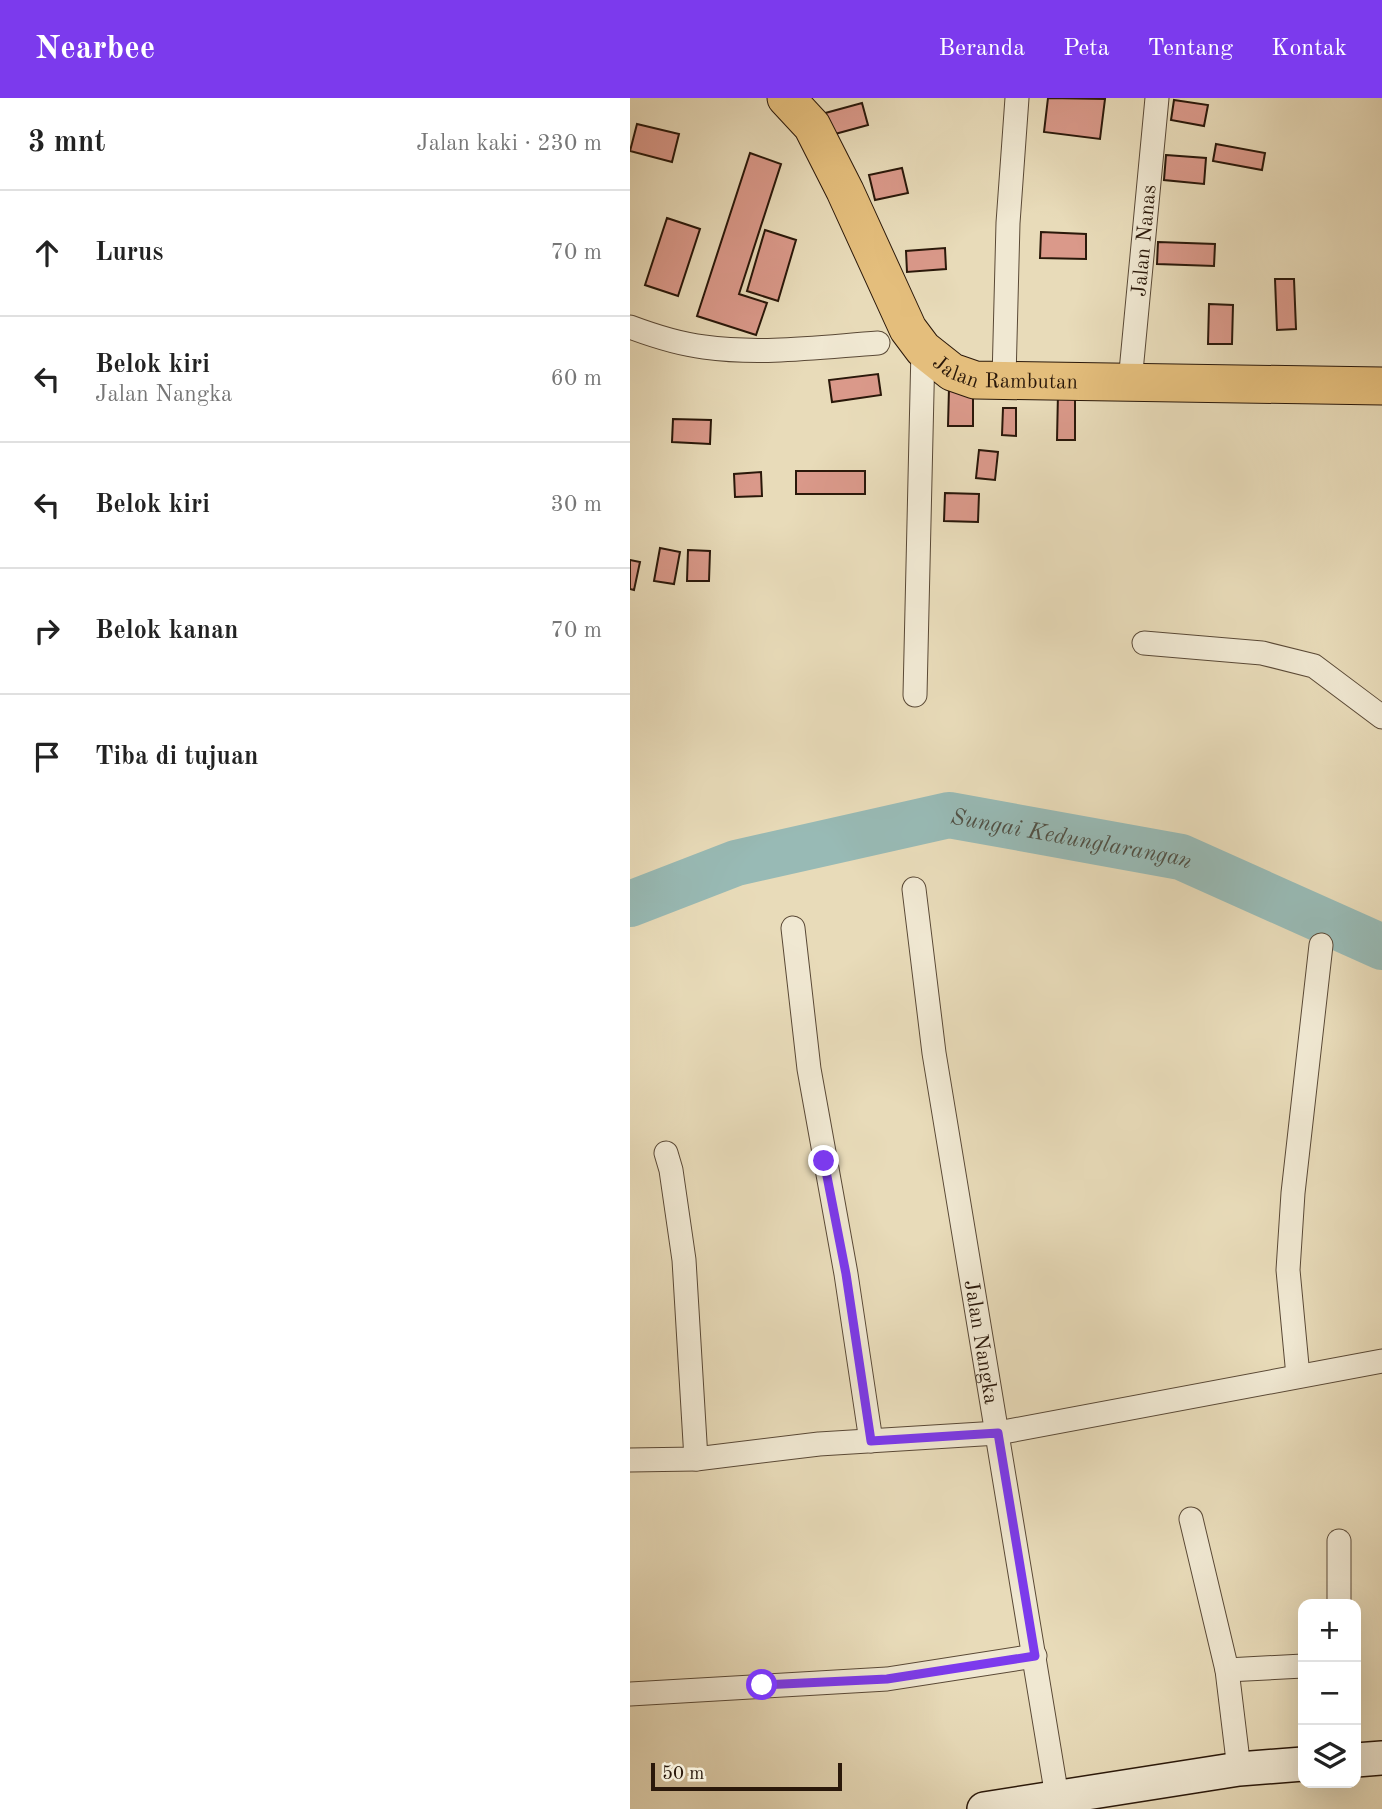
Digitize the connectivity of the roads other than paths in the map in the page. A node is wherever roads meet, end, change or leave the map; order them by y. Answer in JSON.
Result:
{"nodes":[{"id":1,"x":786,"y":98,"type":"edge"},
{"id":2,"x":1017,"y":98,"type":"edge"},
{"id":3,"x":1157,"y":98,"type":"edge"},
{"id":4,"x":630,"y":327,"type":"edge"},
{"id":5,"x":878,"y":343,"type":"dead end"},
{"id":6,"x":923,"y":349,"type":"junction"},
{"id":7,"x":1004,"y":379,"type":"junction"},
{"id":8,"x":1130,"y":382,"type":"junction"},
{"id":9,"x":1382,"y":386,"type":"edge"},
{"id":10,"x":1144,"y":643,"type":"dead end"},
{"id":11,"x":915,"y":695,"type":"dead end"},
{"id":12,"x":1382,"y":717,"type":"edge"},
{"id":13,"x":914,"y":889,"type":"dead end"},
{"id":14,"x":793,"y":928,"type":"dead end"},
{"id":15,"x":1321,"y":945,"type":"dead end"},
{"id":16,"x":666,"y":1153,"type":"dead end"},
{"id":17,"x":1382,"y":1361,"type":"edge"},
{"id":18,"x":1298,"y":1376,"type":"junction"},
{"id":19,"x":998,"y":1433,"type":"junction"},
{"id":20,"x":871,"y":1441,"type":"junction"},
{"id":21,"x":696,"y":1459,"type":"junction"},
{"id":22,"x":630,"y":1460,"type":"edge"},
{"id":23,"x":1191,"y":1520,"type":"dead end"},
{"id":24,"x":1339,"y":1541,"type":"dead end"},
{"id":25,"x":1339,"y":1599,"type":"edge"},
{"id":26,"x":1035,"y":1656,"type":"junction"},
{"id":27,"x":1298,"y":1666,"type":"edge"},
{"id":28,"x":1227,"y":1670,"type":"junction"},
{"id":29,"x":630,"y":1694,"type":"edge"},
{"id":30,"x":1382,"y":1758,"type":"edge"},
{"id":31,"x":1361,"y":1760,"type":"edge"},
{"id":32,"x":1298,"y":1764,"type":"edge"},
{"id":33,"x":1239,"y":1769,"type":"junction"},
{"id":34,"x":1058,"y":1802,"type":"edge"},
{"id":35,"x":984,"y":1809,"type":"edge"}],
"edges":[{"from":1,"to":6,"type":"main road","name":"Jalan Rambutan"},
{"from":2,"to":7,"type":"street"},
{"from":3,"to":8,"type":"street","name":"Jalan Nanas"},
{"from":4,"to":5,"type":"street"},
{"from":6,"to":7,"type":"main road","name":"Jalan Rambutan"},
{"from":6,"to":11,"type":"street"},
{"from":7,"to":8,"type":"main road","name":"Jalan Rambutan"},
{"from":8,"to":9,"type":"main road","name":"Jalan Rambutan"},
{"from":10,"to":12,"type":"street"},
{"from":13,"to":19,"type":"street","name":"Jalan Nangka"},
{"from":14,"to":20,"type":"street"},
{"from":15,"to":18,"type":"street"},
{"from":16,"to":21,"type":"street"},
{"from":17,"to":18,"type":"street"},
{"from":18,"to":19,"type":"street"},
{"from":19,"to":20,"type":"street"},
{"from":19,"to":26,"type":"street","name":"Jalan Nangka"},
{"from":20,"to":21,"type":"street"},
{"from":21,"to":22,"type":"street"},
{"from":23,"to":28,"type":"street"},
{"from":24,"to":25,"type":"street"},
{"from":26,"to":29,"type":"street"},
{"from":26,"to":34,"type":"street","name":"Jalan Nangka"},
{"from":27,"to":28,"type":"street"},
{"from":28,"to":33,"type":"street"},
{"from":30,"to":31,"type":"street"},
{"from":32,"to":33,"type":"street"},
{"from":33,"to":34,"type":"street"},
{"from":34,"to":35,"type":"street"}]}
